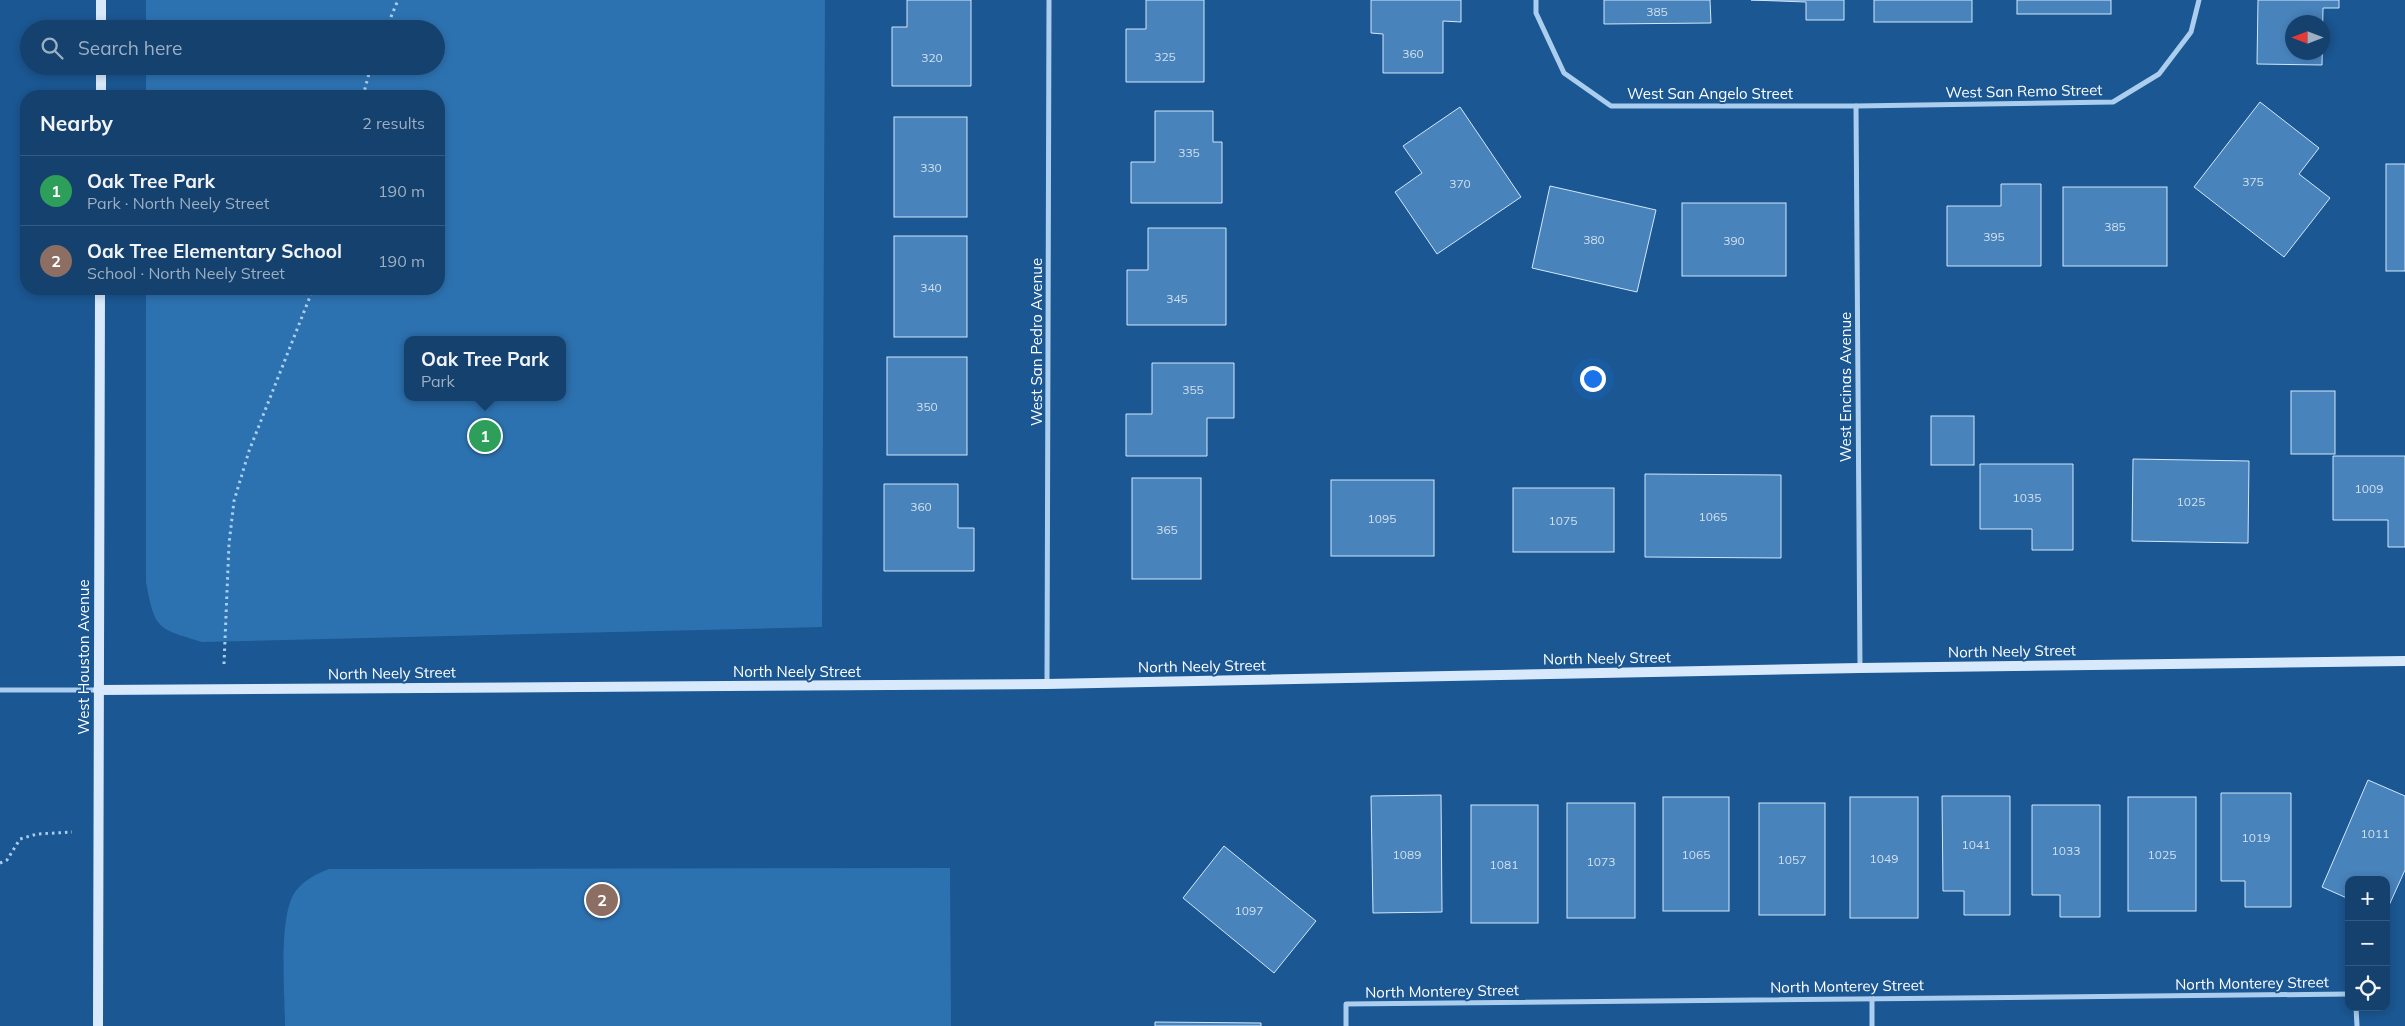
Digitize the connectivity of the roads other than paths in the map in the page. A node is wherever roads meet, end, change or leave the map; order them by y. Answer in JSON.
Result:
{"nodes":[{"id":1,"x":101,"y":0,"type":"edge"},
{"id":2,"x":1049,"y":0,"type":"edge"},
{"id":3,"x":1536,"y":0,"type":"edge"},
{"id":4,"x":2199,"y":0,"type":"edge"},
{"id":5,"x":101,"y":20,"type":"edge"},
{"id":6,"x":101,"y":75,"type":"edge"},
{"id":7,"x":101,"y":90,"type":"edge"},
{"id":8,"x":1856,"y":106,"type":"junction"},
{"id":9,"x":100,"y":295,"type":"edge"},
{"id":10,"x":2405,"y":661,"type":"edge"},
{"id":11,"x":1860,"y":668,"type":"junction"},
{"id":12,"x":1047,"y":684,"type":"junction"},
{"id":13,"x":0,"y":690,"type":"edge"},
{"id":14,"x":98,"y":690,"type":"junction"},
{"id":15,"x":2345,"y":994,"type":"edge"},
{"id":16,"x":1872,"y":998,"type":"junction"},
{"id":17,"x":2356,"y":1011,"type":"edge"},
{"id":18,"x":98,"y":1026,"type":"edge"},
{"id":19,"x":1346,"y":1026,"type":"edge"},
{"id":20,"x":1872,"y":1026,"type":"edge"},
{"id":21,"x":2357,"y":1026,"type":"edge"}],
"edges":[{"from":1,"to":5,"type":"street"},
{"from":2,"to":12,"type":"street","name":"West San Pedro Avenue"},
{"from":3,"to":8,"type":"street","name":"West San Angelo Street"},
{"from":4,"to":8,"type":"street","name":"West San Remo Street"},
{"from":6,"to":7,"type":"street"},
{"from":8,"to":11,"type":"street","name":"West Encinas Avenue"},
{"from":9,"to":14,"type":"street","name":"West Houston Avenue"},
{"from":10,"to":11,"type":"street","name":"North Neely Street"},
{"from":11,"to":12,"type":"street","name":"North Neely Street"},
{"from":12,"to":14,"type":"street","name":"North Neely Street"},
{"from":13,"to":14,"type":"street","name":"North Neely Street"},
{"from":14,"to":18,"type":"street","name":"West Houston Avenue"},
{"from":15,"to":16,"type":"street","name":"North Monterey Street"},
{"from":16,"to":19,"type":"street","name":"North Monterey Street"},
{"from":16,"to":20,"type":"street"},
{"from":17,"to":21,"type":"street"}]}
